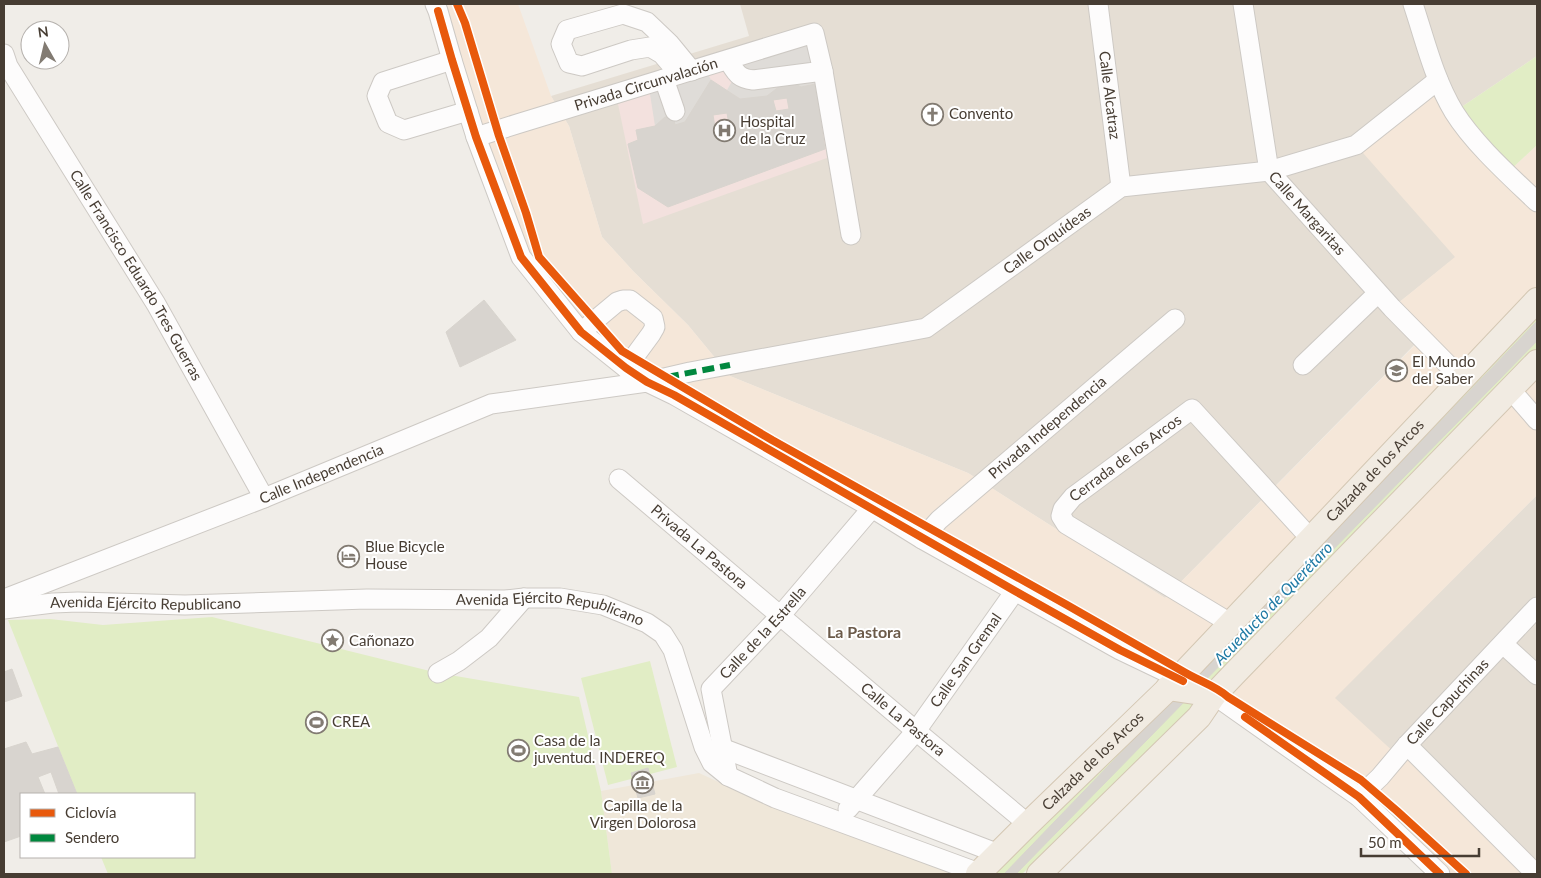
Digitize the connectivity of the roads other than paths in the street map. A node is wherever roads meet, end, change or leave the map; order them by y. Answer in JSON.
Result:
{"nodes":[{"id":1,"x":1098,"y":4,"type":"edge"},
{"id":2,"x":1242,"y":4,"type":"edge"},
{"id":3,"x":1413,"y":4,"type":"edge"},
{"id":4,"x":438,"y":6,"type":"edge"},
{"id":5,"x":4,"y":54,"type":"edge"},
{"id":6,"x":452,"y":60,"type":"junction"},
{"id":7,"x":728,"y":60,"type":"junction"},
{"id":8,"x":823,"y":71,"type":"junction"},
{"id":9,"x":678,"y":75,"type":"junction"},
{"id":10,"x":1438,"y":80,"type":"junction"},
{"id":11,"x":468,"y":111,"type":"junction"},
{"id":12,"x":675,"y":111,"type":"dead end"},
{"id":13,"x":476,"y":137,"type":"junction"},
{"id":14,"x":1269,"y":172,"type":"junction"},
{"id":15,"x":1121,"y":188,"type":"junction"},
{"id":16,"x":1537,"y":202,"type":"edge"},
{"id":17,"x":851,"y":235,"type":"dead end"},
{"id":18,"x":1378,"y":293,"type":"junction"},
{"id":19,"x":1537,"y":300,"type":"edge"},
{"id":20,"x":1175,"y":319,"type":"dead end"},
{"id":21,"x":582,"y":332,"type":"junction"},
{"id":22,"x":1303,"y":364,"type":"dead end"},
{"id":23,"x":1537,"y":364,"type":"edge"},
{"id":24,"x":626,"y":368,"type":"junction"},
{"id":25,"x":1462,"y":379,"type":"junction"},
{"id":26,"x":647,"y":382,"type":"junction"},
{"id":27,"x":1511,"y":390,"type":"junction"},
{"id":28,"x":1537,"y":420,"type":"edge"},
{"id":29,"x":619,"y":479,"type":"dead end"},
{"id":30,"x":264,"y":498,"type":"junction"},
{"id":31,"x":872,"y":508,"type":"junction"},
{"id":32,"x":1311,"y":538,"type":"junction"},
{"id":33,"x":922,"y":539,"type":"junction"},
{"id":34,"x":1015,"y":591,"type":"junction"},
{"id":35,"x":524,"y":598,"type":"junction"},
{"id":36,"x":4,"y":599,"type":"edge"},
{"id":37,"x":1537,"y":607,"type":"edge"},
{"id":38,"x":4,"y":609,"type":"edge"},
{"id":39,"x":780,"y":616,"type":"junction"},
{"id":40,"x":1230,"y":623,"type":"junction"},
{"id":41,"x":1503,"y":644,"type":"junction"},
{"id":42,"x":438,"y":673,"type":"dead end"},
{"id":43,"x":1537,"y":675,"type":"edge"},
{"id":44,"x":1173,"y":683,"type":"junction"},
{"id":45,"x":1214,"y":696,"type":"junction"},
{"id":46,"x":916,"y":731,"type":"junction"},
{"id":47,"x":1407,"y":745,"type":"junction"},
{"id":48,"x":722,"y":748,"type":"junction"},
{"id":49,"x":728,"y":776,"type":"junction"},
{"id":50,"x":1360,"y":797,"type":"junction"},
{"id":51,"x":857,"y":800,"type":"junction"},
{"id":52,"x":838,"y":821,"type":"junction"},
{"id":53,"x":1028,"y":824,"type":"junction"},
{"id":54,"x":999,"y":854,"type":"junction"},
{"id":55,"x":979,"y":874,"type":"edge"},
{"id":56,"x":1039,"y":874,"type":"edge"},
{"id":57,"x":1440,"y":874,"type":"edge"},
{"id":58,"x":1536,"y":874,"type":"edge"}],
"edges":[{"from":1,"to":15,"type":"street","name":"Calle Alcatraz"},
{"from":2,"to":14,"type":"street","name":"Calle Margaritas"},
{"from":3,"to":10,"type":"street"},
{"from":4,"to":6,"type":"street"},
{"from":5,"to":30,"type":"street","name":"Calle Francisco Eduardo Tres Guerras"},
{"from":6,"to":11,"type":"street"},
{"from":6,"to":11,"type":"street"},
{"from":7,"to":8,"type":"street"},
{"from":7,"to":8,"type":"street","name":"Privada Circunvalación"},
{"from":7,"to":9,"type":"street","name":"Privada Circunvalación"},
{"from":8,"to":17,"type":"street"},
{"from":9,"to":9,"type":"street"},
{"from":9,"to":12,"type":"street"},
{"from":9,"to":13,"type":"street","name":"Privada Circunvalación"},
{"from":10,"to":14,"type":"street","name":"Calle Orquídeas"},
{"from":10,"to":16,"type":"street"},
{"from":11,"to":13,"type":"street"},
{"from":13,"to":21,"type":"street"},
{"from":14,"to":15,"type":"street","name":"Calle Orquídeas"},
{"from":14,"to":18,"type":"street","name":"Calle Margaritas"},
{"from":15,"to":26,"type":"street","name":"Calle Orquídeas"},
{"from":18,"to":22,"type":"street"},
{"from":18,"to":25,"type":"street","name":"Calle Margaritas"},
{"from":19,"to":25,"type":"main road","name":"Calzada de los Arcos"},
{"from":20,"to":33,"type":"street","name":"Privada Independencia"},
{"from":21,"to":24,"type":"street"},
{"from":21,"to":24,"type":"street"},
{"from":23,"to":27,"type":"main road"},
{"from":24,"to":26,"type":"street"},
{"from":25,"to":32,"type":"main road","name":"Calzada de los Arcos"},
{"from":26,"to":30,"type":"street","name":"Calle Independencia"},
{"from":26,"to":31,"type":"street"},
{"from":27,"to":28,"type":"street"},
{"from":27,"to":45,"type":"main road"},
{"from":29,"to":39,"type":"street","name":"Privada La Pastora"},
{"from":30,"to":36,"type":"street","name":"Calle Independencia"},
{"from":31,"to":33,"type":"street"},
{"from":31,"to":39,"type":"street","name":"Calle de la Estrella"},
{"from":32,"to":40,"type":"main road","name":"Calzada de los Arcos"},
{"from":32,"to":40,"type":"street","name":"Cerrada de los Arcos"},
{"from":33,"to":34,"type":"street"},
{"from":34,"to":44,"type":"street"},
{"from":34,"to":46,"type":"street","name":"Calle San Gremal"},
{"from":35,"to":38,"type":"street","name":"Avenida Ejército Republicano"},
{"from":35,"to":42,"type":"street"},
{"from":35,"to":49,"type":"street","name":"Avenida Ejército Republicano"},
{"from":37,"to":41,"type":"street","name":"Calle Capuchinas"},
{"from":39,"to":46,"type":"street","name":"Calle La Pastora"},
{"from":39,"to":48,"type":"street","name":"Calle de la Estrella"},
{"from":40,"to":44,"type":"main road","name":"Calzada de los Arcos"},
{"from":41,"to":43,"type":"street"},
{"from":41,"to":47,"type":"street","name":"Calle Capuchinas"},
{"from":44,"to":45,"type":"main road"},
{"from":44,"to":53,"type":"main road","name":"Calzada de los Arcos"},
{"from":45,"to":50,"type":"street"},
{"from":45,"to":56,"type":"main road"},
{"from":46,"to":51,"type":"street","name":"Calle San Gremal"},
{"from":46,"to":53,"type":"street","name":"Calle La Pastora"},
{"from":47,"to":50,"type":"street","name":"Calle Capuchinas"},
{"from":47,"to":58,"type":"street"},
{"from":48,"to":49,"type":"street","name":"Calle de la Estrella"},
{"from":48,"to":51,"type":"street"},
{"from":49,"to":52,"type":"street","name":"Avenida Ejército Republicano"},
{"from":50,"to":57,"type":"street"},
{"from":51,"to":52,"type":"street","name":"Calle San Gremal"},
{"from":51,"to":54,"type":"street"},
{"from":52,"to":55,"type":"street","name":"Avenida Ejército Republicano"},
{"from":53,"to":54,"type":"main road","name":"Calzada de los Arcos"},
{"from":54,"to":55,"type":"main road","name":"Calzada de los Arcos"}]}
